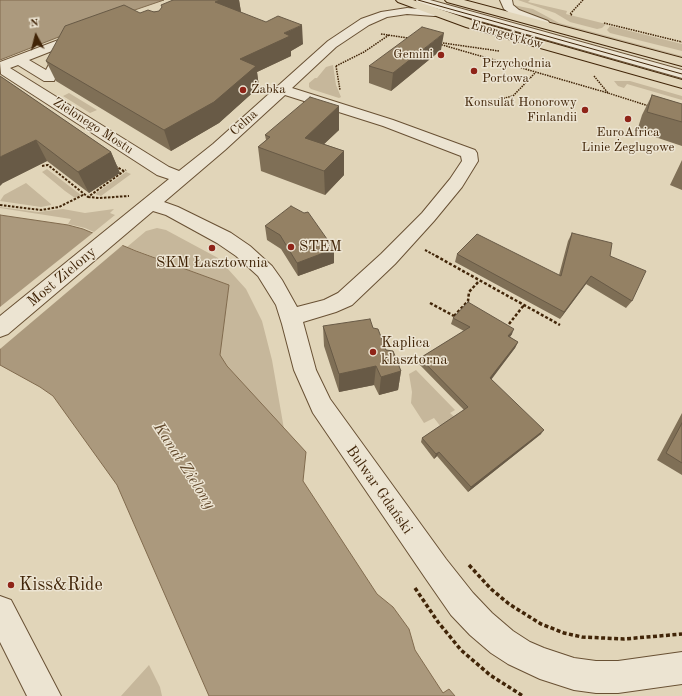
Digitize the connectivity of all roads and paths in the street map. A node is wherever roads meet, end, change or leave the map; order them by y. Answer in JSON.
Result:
{"nodes":[{"id":1,"x":402,"y":0,"type":"edge"},
{"id":2,"x":418,"y":0,"type":"edge"},
{"id":3,"x":427,"y":0,"type":"edge"},
{"id":4,"x":451,"y":0,"type":"edge"},
{"id":5,"x":506,"y":0,"type":"edge"},
{"id":6,"x":583,"y":0,"type":"edge"},
{"id":7,"x":586,"y":1,"type":"edge"},
{"id":8,"x":389,"y":2,"type":"dead end"},
{"id":9,"x":434,"y":13,"type":"junction"},
{"id":10,"x":576,"y":16,"type":"dead end"},
{"id":11,"x":365,"y":22,"type":"junction"},
{"id":12,"x":603,"y":22,"type":"dead end"},
{"id":13,"x":558,"y":28,"type":"junction"},
{"id":14,"x":94,"y":31,"type":"edge"},
{"id":15,"x":378,"y":34,"type":"dead end"},
{"id":16,"x":390,"y":35,"type":"junction"},
{"id":17,"x":410,"y":39,"type":"edge"},
{"id":18,"x":682,"y":42,"type":"edge"},
{"id":19,"x":61,"y":44,"type":"junction"},
{"id":20,"x":500,"y":51,"type":"dead end"},
{"id":21,"x":20,"y":60,"type":"junction"},
{"id":22,"x":336,"y":62,"type":"dead end"},
{"id":23,"x":682,"y":62,"type":"edge"},
{"id":24,"x":336,"y":66,"type":"junction"},
{"id":25,"x":3,"y":69,"type":"edge"},
{"id":26,"x":682,"y":70,"type":"edge"},
{"id":27,"x":591,"y":72,"type":"dead end"},
{"id":28,"x":535,"y":73,"type":"junction"},
{"id":29,"x":682,"y":74,"type":"edge"},
{"id":30,"x":682,"y":84,"type":"edge"},
{"id":31,"x":281,"y":89,"type":"junction"},
{"id":32,"x":341,"y":93,"type":"dead end"},
{"id":33,"x":608,"y":93,"type":"junction"},
{"id":34,"x":496,"y":100,"type":"dead end"},
{"id":35,"x":652,"y":107,"type":"edge"},
{"id":36,"x":42,"y":166,"type":"edge"},
{"id":37,"x":124,"y":171,"type":"dead end"},
{"id":38,"x":181,"y":178,"type":"junction"},
{"id":39,"x":85,"y":194,"type":"junction"},
{"id":40,"x":150,"y":203,"type":"junction"},
{"id":41,"x":0,"y":205,"type":"edge"},
{"id":42,"x":123,"y":226,"type":"joint"},
{"id":43,"x":408,"y":238,"type":"junction"},
{"id":44,"x":479,"y":281,"type":"junction"},
{"id":45,"x":430,"y":303,"type":"dead end"},
{"id":46,"x":524,"y":305,"type":"junction"},
{"id":47,"x":454,"y":316,"type":"junction"},
{"id":48,"x":291,"y":317,"type":"junction"},
{"id":49,"x":457,"y":318,"type":"edge"},
{"id":50,"x":509,"y":324,"type":"edge"},
{"id":51,"x":560,"y":325,"type":"dead end"},
{"id":52,"x":0,"y":328,"type":"edge"},
{"id":53,"x":467,"y":563,"type":"dead end"},
{"id":54,"x":0,"y":611,"type":"edge"},
{"id":55,"x":682,"y":634,"type":"edge"},
{"id":56,"x":682,"y":668,"type":"edge"},
{"id":57,"x":45,"y":696,"type":"edge"}],
"edges":[{"from":1,"to":9,"type":"main road","name":"Energetyków"},
{"from":2,"to":29,"type":"street"},
{"from":3,"to":26,"type":"street"},
{"from":4,"to":13,"type":"main road","name":"Energetyków"},
{"from":5,"to":13,"type":"street"},
{"from":6,"to":7,"type":"path"},
{"from":6,"to":10,"type":"path"},
{"from":8,"to":11,"type":"street","name":"Celna"},
{"from":9,"to":11,"type":"street","name":"Celna"},
{"from":9,"to":30,"type":"main road","name":"Energetyków"},
{"from":11,"to":31,"type":"street","name":"Celna"},
{"from":12,"to":18,"type":"path"},
{"from":13,"to":23,"type":"main road","name":"Energetyków"},
{"from":14,"to":19,"type":"street"},
{"from":15,"to":16,"type":"path"},
{"from":16,"to":17,"type":"path"},
{"from":16,"to":24,"type":"path"},
{"from":19,"to":21,"type":"street"},
{"from":19,"to":21,"type":"street"},
{"from":20,"to":28,"type":"path"},
{"from":21,"to":25,"type":"street"},
{"from":22,"to":24,"type":"path"},
{"from":24,"to":32,"type":"path"},
{"from":25,"to":38,"type":"street","name":"Zielonego Mostu"},
{"from":27,"to":33,"type":"path"},
{"from":28,"to":33,"type":"path"},
{"from":28,"to":34,"type":"path"},
{"from":31,"to":38,"type":"street","name":"Celna"},
{"from":31,"to":43,"type":"street"},
{"from":33,"to":35,"type":"path"},
{"from":36,"to":39,"type":"path"},
{"from":37,"to":39,"type":"path"},
{"from":38,"to":40,"type":"street","name":"Celna"},
{"from":39,"to":41,"type":"path"},
{"from":40,"to":42,"type":"street","name":"Celna"},
{"from":40,"to":48,"type":"street","name":"Bulwar Gdański"},
{"from":42,"to":52,"type":"street","name":"Most Zielony"},
{"from":43,"to":44,"type":"path"},
{"from":43,"to":48,"type":"street"},
{"from":44,"to":46,"type":"path"},
{"from":44,"to":47,"type":"path"},
{"from":45,"to":47,"type":"path"},
{"from":46,"to":50,"type":"path"},
{"from":46,"to":51,"type":"path"},
{"from":47,"to":49,"type":"path"},
{"from":48,"to":56,"type":"street","name":"Bulwar Gdański"},
{"from":53,"to":55,"type":"path"},
{"from":54,"to":57,"type":"street"}]}
